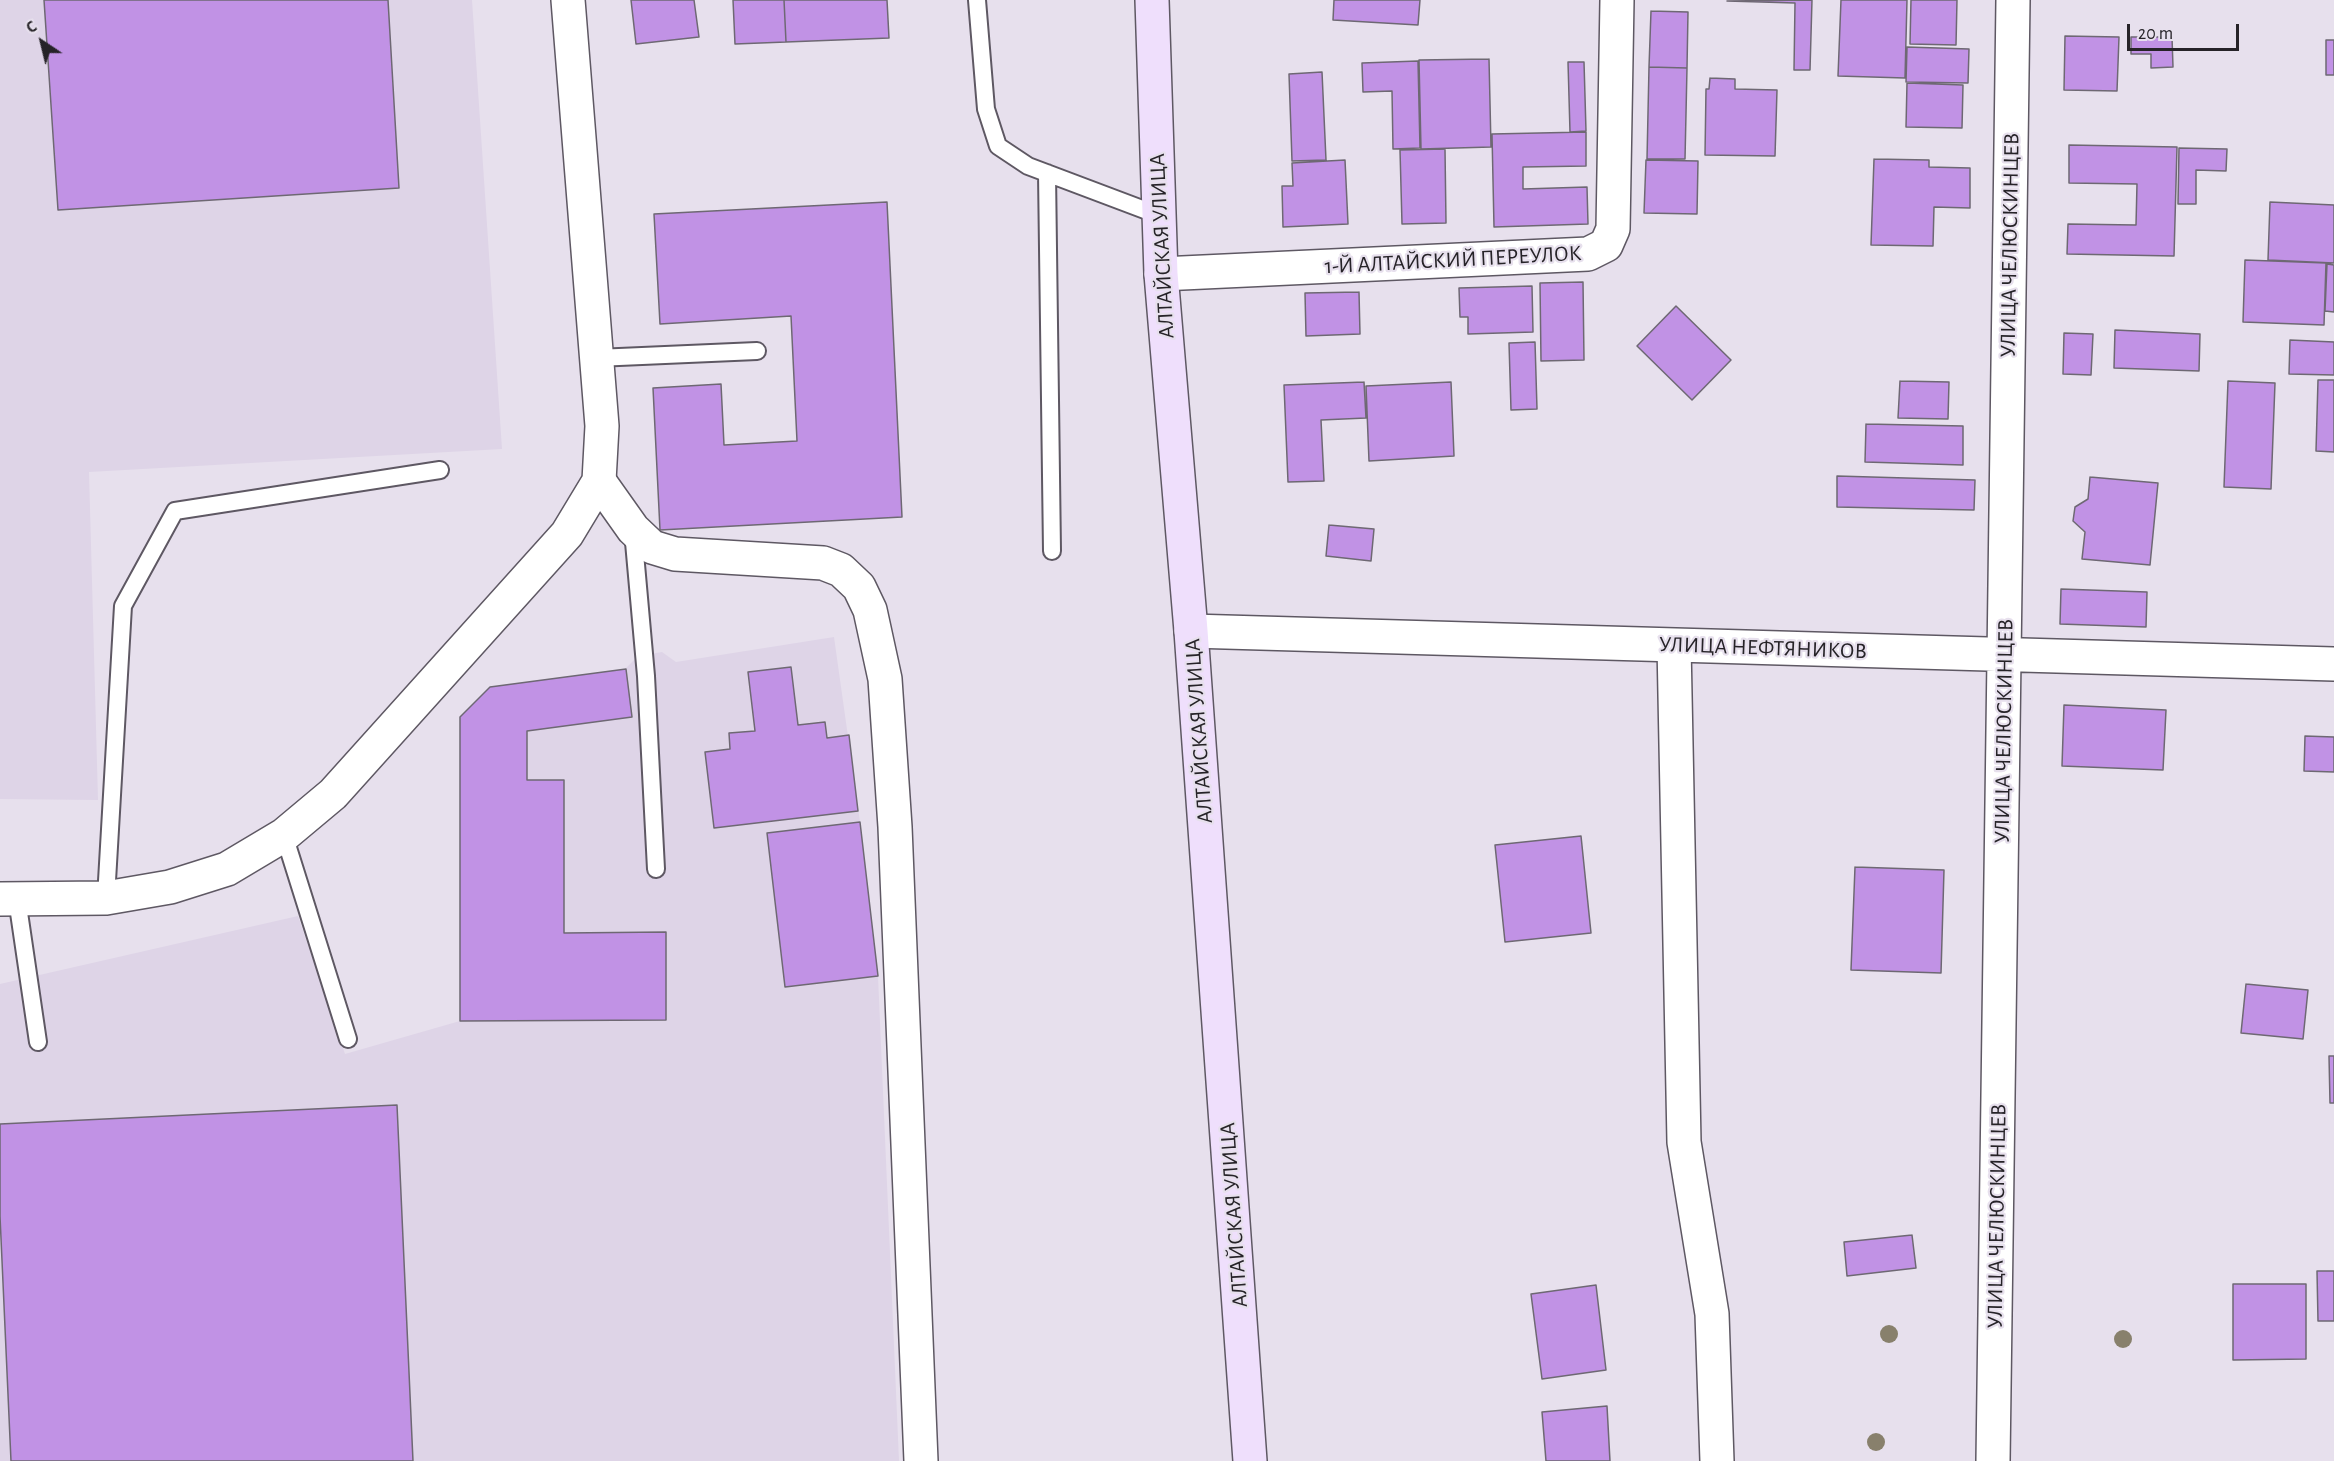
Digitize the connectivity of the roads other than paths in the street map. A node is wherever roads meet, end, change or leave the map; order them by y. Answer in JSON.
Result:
{"nodes":[{"id":1,"x":568,"y":0,"type":"edge"},
{"id":2,"x":977,"y":0,"type":"edge"},
{"id":3,"x":1152,"y":0,"type":"edge"},
{"id":4,"x":1617,"y":0,"type":"edge"},
{"id":5,"x":2013,"y":0,"type":"edge"},
{"id":6,"x":1047,"y":173,"type":"junction"},
{"id":7,"x":1158,"y":215,"type":"junction"},
{"id":8,"x":1161,"y":274,"type":"junction"},
{"id":9,"x":757,"y":351,"type":"dead end"},
{"id":10,"x":596,"y":358,"type":"junction"},
{"id":11,"x":440,"y":470,"type":"dead end"},
{"id":12,"x":599,"y":481,"type":"junction"},
{"id":13,"x":633,"y":529,"type":"junction"},
{"id":14,"x":1052,"y":551,"type":"dead end"},
{"id":15,"x":1191,"y":631,"type":"junction"},
{"id":16,"x":1674,"y":645,"type":"junction"},
{"id":17,"x":2006,"y":656,"type":"junction"},
{"id":18,"x":2334,"y":664,"type":"edge"},
{"id":19,"x":284,"y":835,"type":"junction"},
{"id":20,"x":656,"y":869,"type":"dead end"},
{"id":21,"x":106,"y":898,"type":"junction"},
{"id":22,"x":8,"y":899,"type":"edge"},
{"id":23,"x":348,"y":1039,"type":"dead end"},
{"id":24,"x":38,"y":1042,"type":"dead end"},
{"id":25,"x":921,"y":1461,"type":"edge"},
{"id":26,"x":1250,"y":1461,"type":"edge"},
{"id":27,"x":1717,"y":1461,"type":"edge"},
{"id":28,"x":1993,"y":1461,"type":"edge"}],
"edges":[{"from":1,"to":10,"type":"street"},
{"from":2,"to":6,"type":"lane"},
{"from":3,"to":7,"type":"main road","name":"АЛТАЙСКАЯ УЛИЦА"},
{"from":4,"to":8,"type":"street","name":"1-Й АЛТАЙСКИЙ ПЕРЕУЛОК"},
{"from":5,"to":17,"type":"street","name":"УЛИЦА ЧЕЛЮСКИНЦЕВ"},
{"from":6,"to":7,"type":"lane"},
{"from":6,"to":14,"type":"lane"},
{"from":7,"to":8,"type":"main road","name":"АЛТАЙСКАЯ УЛИЦА"},
{"from":8,"to":15,"type":"main road","name":"АЛТАЙСКАЯ УЛИЦА"},
{"from":9,"to":10,"type":"lane"},
{"from":10,"to":12,"type":"street"},
{"from":11,"to":21,"type":"lane"},
{"from":12,"to":13,"type":"street"},
{"from":12,"to":19,"type":"street"},
{"from":13,"to":20,"type":"lane"},
{"from":13,"to":25,"type":"street"},
{"from":15,"to":16,"type":"street","name":"УЛИЦА НЕФТЯНИКОВ"},
{"from":15,"to":26,"type":"main road","name":"АЛТАЙСКАЯ УЛИЦА"},
{"from":16,"to":17,"type":"street","name":"УЛИЦА НЕФТЯНИКОВ"},
{"from":16,"to":27,"type":"street"},
{"from":17,"to":18,"type":"street","name":"УЛИЦА НЕФТЯНИКОВ"},
{"from":17,"to":28,"type":"street","name":"УЛИЦА ЧЕЛЮСКИНЦЕВ"},
{"from":19,"to":21,"type":"street"},
{"from":19,"to":23,"type":"lane"},
{"from":21,"to":22,"type":"street"},
{"from":22,"to":24,"type":"lane"}]}
